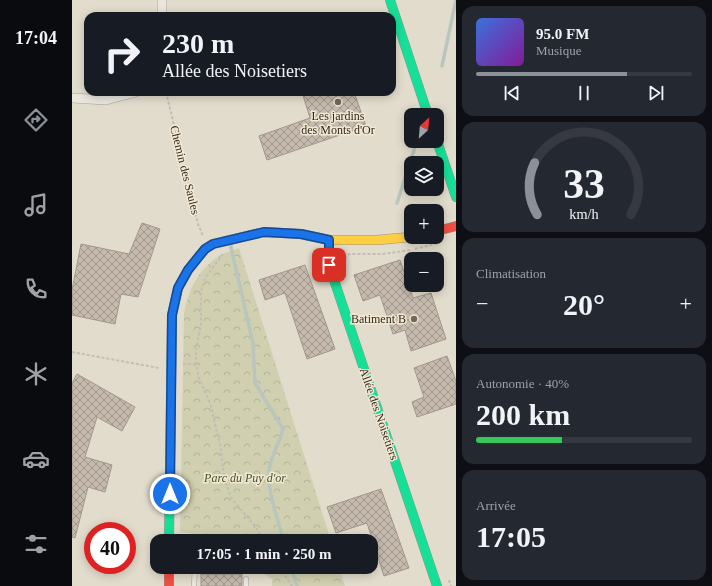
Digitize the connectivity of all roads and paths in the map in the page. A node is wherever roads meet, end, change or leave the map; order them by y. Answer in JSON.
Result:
{"nodes":[{"id":1,"x":162,"y":0,"type":"edge"},
{"id":2,"x":390,"y":0,"type":"edge"},
{"id":3,"x":162,"y":12,"type":"edge"},
{"id":4,"x":394,"y":12,"type":"edge"},
{"id":5,"x":396,"y":18,"type":"edge"},
{"id":6,"x":121,"y":96,"type":"edge"},
{"id":7,"x":167,"y":96,"type":"edge"},
{"id":8,"x":72,"y":98,"type":"edge"},
{"id":9,"x":426,"y":108,"type":"edge"},
{"id":10,"x":439,"y":148,"type":"edge"},
{"id":11,"x":456,"y":197,"type":"edge"},
{"id":12,"x":456,"y":226,"type":"edge"},
{"id":13,"x":444,"y":229,"type":"edge"},
{"id":14,"x":404,"y":238,"type":"edge"},
{"id":15,"x":329,"y":240,"type":"junction"},
{"id":16,"x":213,"y":244,"type":"junction"},
{"id":17,"x":436,"y":244,"type":"edge"},
{"id":18,"x":344,"y":271,"type":"dead end"},
{"id":19,"x":72,"y":352,"type":"edge"},
{"id":20,"x":171,"y":364,"type":"junction"},
{"id":21,"x":169,"y":534,"type":"edge"},
{"id":22,"x":260,"y":534,"type":"edge"},
{"id":23,"x":169,"y":574,"type":"edge"},
{"id":24,"x":195,"y":574,"type":"edge"},
{"id":25,"x":284,"y":574,"type":"edge"},
{"id":26,"x":448,"y":578,"type":"dead end"},
{"id":27,"x":246,"y":579,"type":"dead end"},
{"id":28,"x":169,"y":586,"type":"edge"},
{"id":29,"x":194,"y":586,"type":"edge"},
{"id":30,"x":246,"y":586,"type":"edge"},
{"id":31,"x":292,"y":586,"type":"edge"},
{"id":32,"x":437,"y":586,"type":"edge"},
{"id":33,"x":451,"y":586,"type":"edge"}],
"edges":[{"from":1,"to":3,"type":"street"},
{"from":2,"to":4,"type":"street"},
{"from":5,"to":9,"type":"street"},
{"from":6,"to":8,"type":"street"},
{"from":7,"to":16,"type":"path","name":"Chemin des Saules"},
{"from":10,"to":11,"type":"street"},
{"from":12,"to":13,"type":"street"},
{"from":14,"to":15,"type":"street"},
{"from":15,"to":16,"type":"street"},
{"from":15,"to":32,"type":"street","name":"Allée des Noisetiers"},
{"from":16,"to":20,"type":"street"},
{"from":16,"to":22,"type":"path","name":"Chemin des Saules"},
{"from":17,"to":18,"type":"path"},
{"from":19,"to":20,"type":"path"},
{"from":20,"to":21,"type":"street"},
{"from":23,"to":28,"type":"street"},
{"from":24,"to":29,"type":"lane"},
{"from":25,"to":31,"type":"path"},
{"from":26,"to":33,"type":"path"},
{"from":27,"to":30,"type":"lane"}]}
